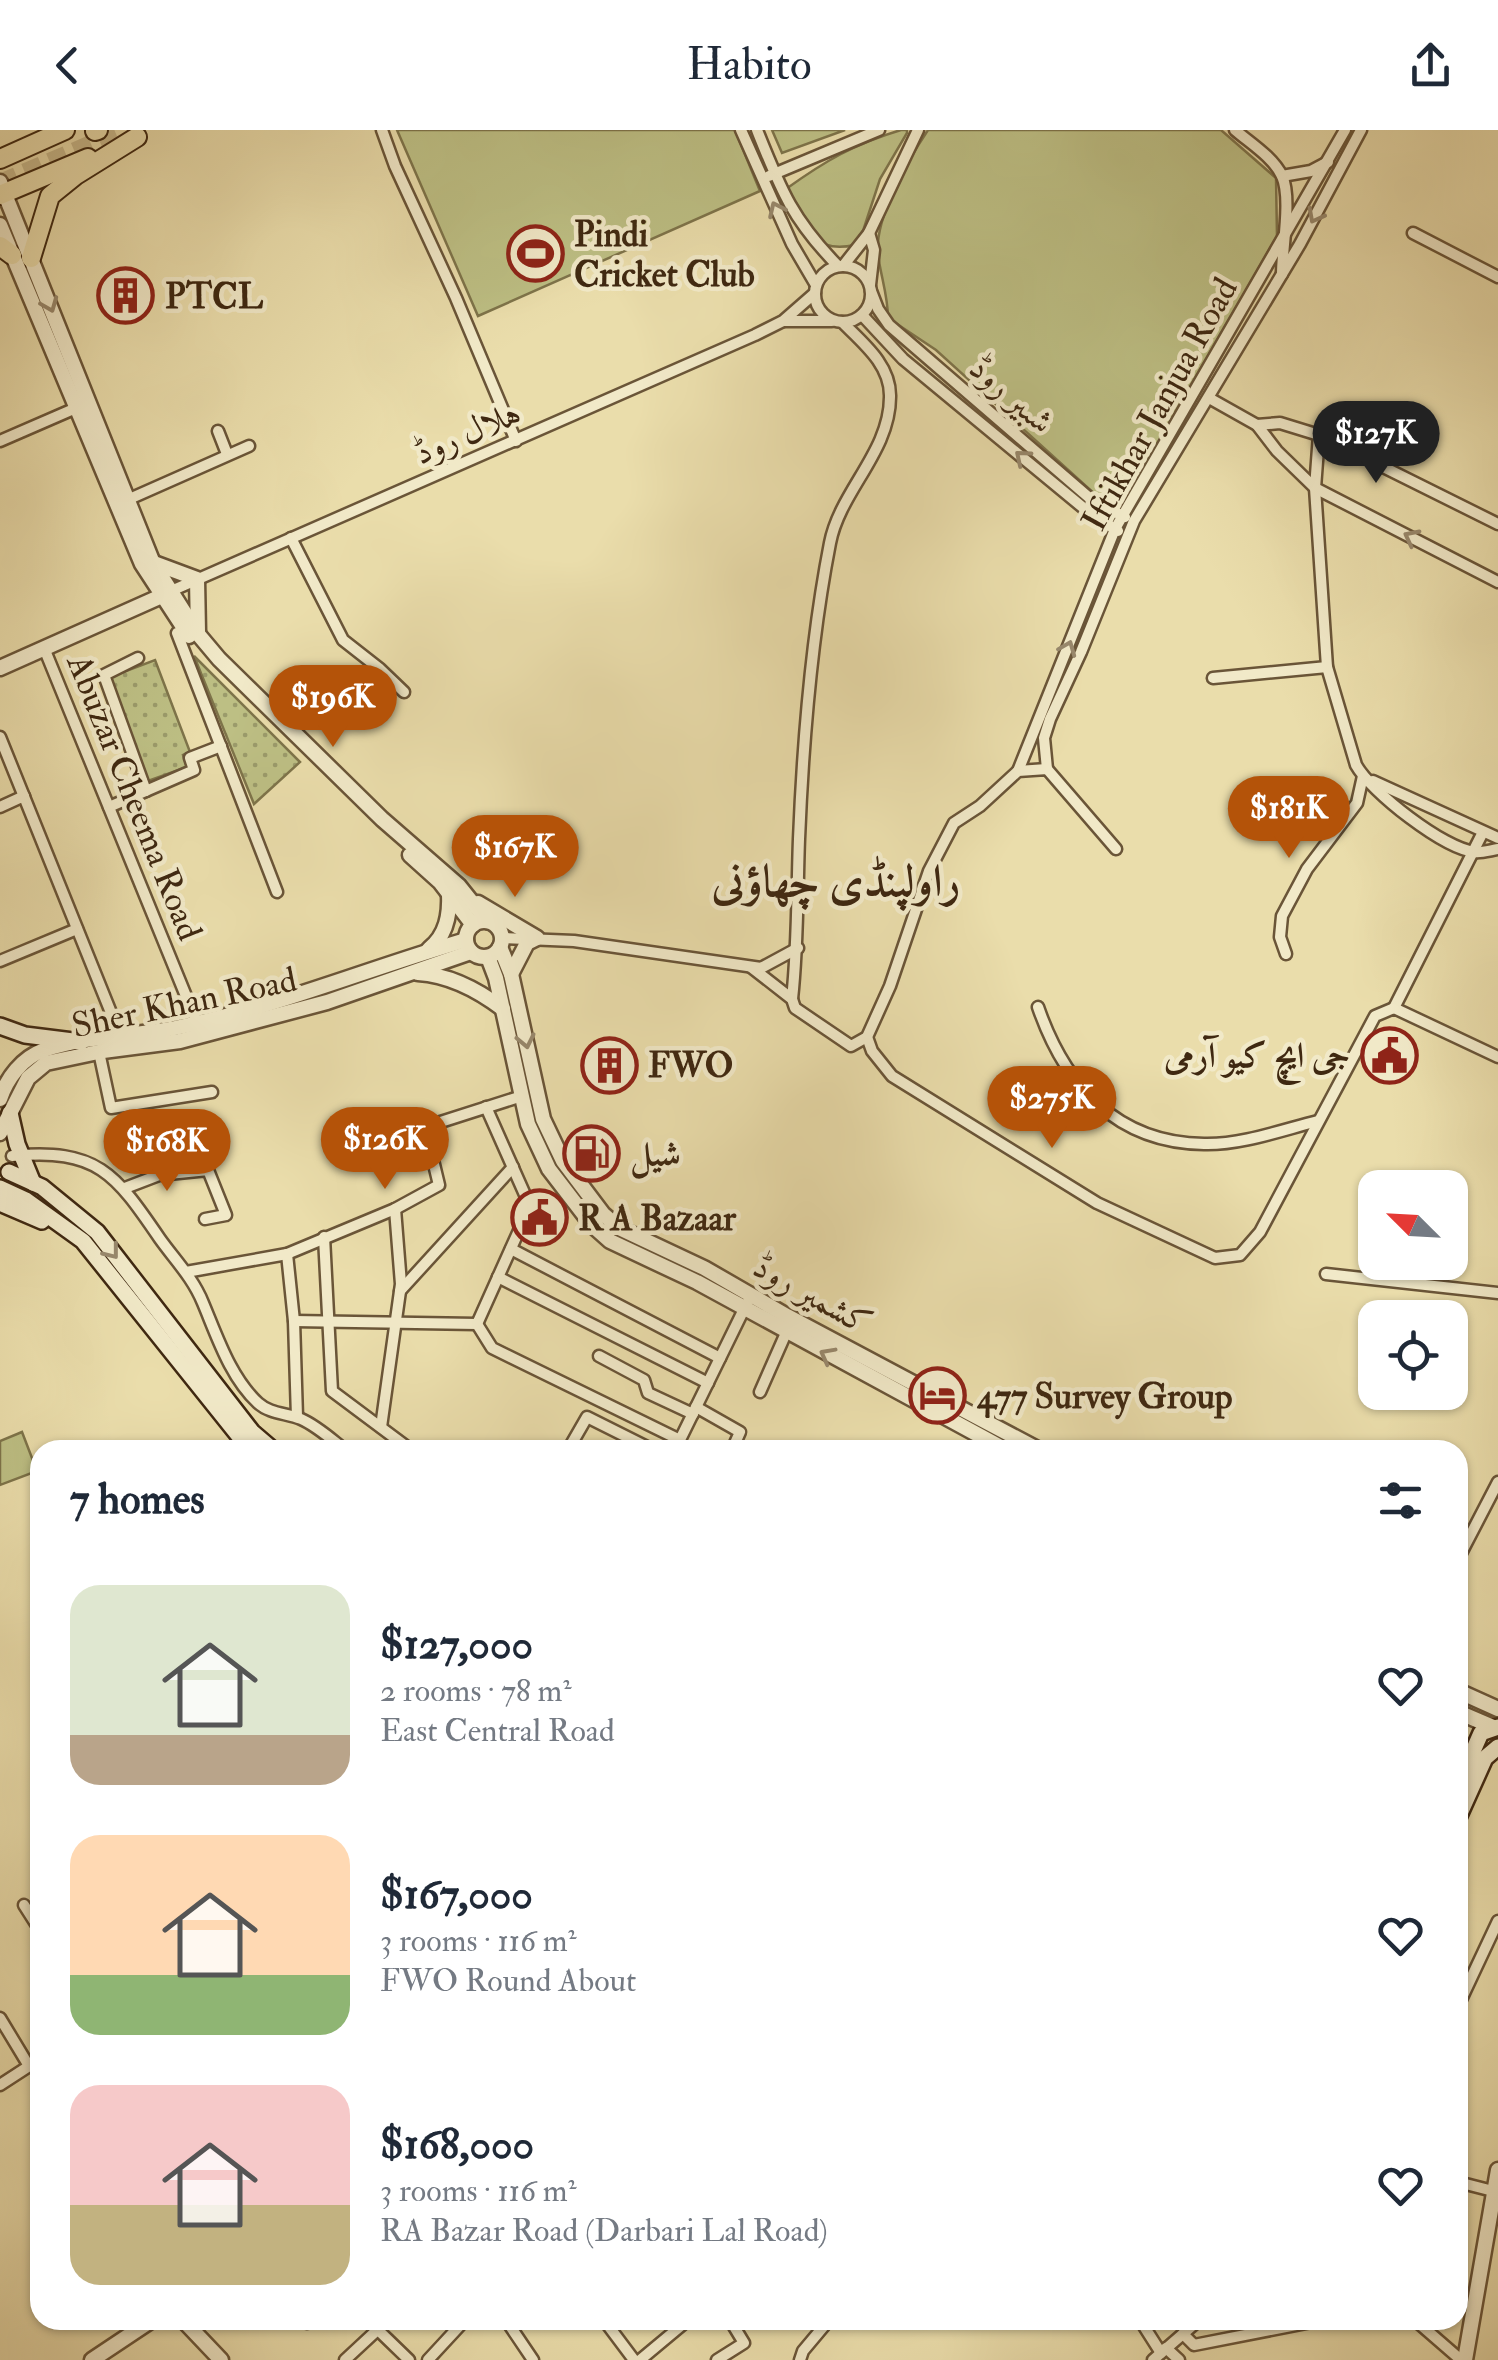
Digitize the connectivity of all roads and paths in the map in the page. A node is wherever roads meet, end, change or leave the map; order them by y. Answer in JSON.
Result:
{"nodes":[{"id":1,"x":66,"y":130,"type":"edge"},
{"id":2,"x":382,"y":130,"type":"edge"},
{"id":3,"x":741,"y":130,"type":"edge"},
{"id":4,"x":757,"y":130,"type":"edge"},
{"id":5,"x":879,"y":130,"type":"edge"},
{"id":6,"x":918,"y":130,"type":"edge"},
{"id":7,"x":1235,"y":130,"type":"edge"},
{"id":8,"x":1346,"y":130,"type":"edge"},
{"id":9,"x":1360,"y":130,"type":"edge"},
{"id":10,"x":145,"y":133,"type":"edge"},
{"id":11,"x":6,"y":152,"type":"edge"},
{"id":12,"x":1328,"y":162,"type":"junction"},
{"id":13,"x":774,"y":173,"type":"junction"},
{"id":14,"x":1282,"y":176,"type":"junction"},
{"id":15,"x":762,"y":179,"type":"junction"},
{"id":16,"x":1,"y":190,"type":"edge"},
{"id":17,"x":0,"y":225,"type":"edge"},
{"id":18,"x":868,"y":233,"type":"junction"},
{"id":19,"x":1413,"y":233,"type":"dead end"},
{"id":20,"x":1282,"y":244,"type":"junction"},
{"id":21,"x":14,"y":253,"type":"edge"},
{"id":22,"x":841,"y":266,"type":"junction"},
{"id":23,"x":1282,"y":274,"type":"junction"},
{"id":24,"x":1498,"y":277,"type":"edge"},
{"id":25,"x":870,"y":288,"type":"junction"},
{"id":26,"x":816,"y":289,"type":"junction"},
{"id":27,"x":862,"y":315,"type":"junction"},
{"id":28,"x":783,"y":321,"type":"junction"},
{"id":29,"x":838,"y":322,"type":"junction"},
{"id":30,"x":1209,"y":398,"type":"junction"},
{"id":31,"x":76,"y":408,"type":"junction"},
{"id":32,"x":1257,"y":426,"type":"junction"},
{"id":33,"x":218,"y":430,"type":"dead end"},
{"id":34,"x":1319,"y":436,"type":"junction"},
{"id":35,"x":0,"y":441,"type":"edge"},
{"id":36,"x":516,"y":441,"type":"junction"},
{"id":37,"x":249,"y":446,"type":"dead end"},
{"id":38,"x":227,"y":454,"type":"junction"},
{"id":39,"x":1315,"y":488,"type":"junction"},
{"id":40,"x":127,"y":500,"type":"junction"},
{"id":41,"x":1122,"y":516,"type":"junction"},
{"id":42,"x":1134,"y":521,"type":"junction"},
{"id":43,"x":1498,"y":524,"type":"edge"},
{"id":44,"x":1115,"y":529,"type":"junction"},
{"id":45,"x":1127,"y":537,"type":"junction"},
{"id":46,"x":290,"y":538,"type":"junction"},
{"id":47,"x":150,"y":569,"type":"junction"},
{"id":48,"x":197,"y":579,"type":"junction"},
{"id":49,"x":1498,"y":582,"type":"edge"},
{"id":50,"x":166,"y":594,"type":"junction"},
{"id":51,"x":134,"y":608,"type":"junction"},
{"id":52,"x":177,"y":633,"type":"dead end"},
{"id":53,"x":198,"y":634,"type":"junction"},
{"id":54,"x":44,"y":648,"type":"junction"},
{"id":55,"x":138,"y":658,"type":"dead end"},
{"id":56,"x":1327,"y":667,"type":"junction"},
{"id":57,"x":0,"y":668,"type":"edge"},
{"id":58,"x":1213,"y":678,"type":"dead end"},
{"id":59,"x":404,"y":692,"type":"dead end"},
{"id":60,"x":0,"y":737,"type":"edge"},
{"id":61,"x":220,"y":746,"type":"junction"},
{"id":62,"x":1046,"y":769,"type":"junction"},
{"id":63,"x":1018,"y":771,"type":"junction"},
{"id":64,"x":1363,"y":776,"type":"junction"},
{"id":65,"x":146,"y":791,"type":"junction"},
{"id":66,"x":24,"y":796,"type":"junction"},
{"id":67,"x":0,"y":807,"type":"edge"},
{"id":68,"x":109,"y":807,"type":"junction"},
{"id":69,"x":1483,"y":832,"type":"junction"},
{"id":70,"x":1498,"y":838,"type":"edge"},
{"id":71,"x":1116,"y":849,"type":"dead end"},
{"id":72,"x":1498,"y":849,"type":"edge"},
{"id":73,"x":1473,"y":852,"type":"junction"},
{"id":74,"x":277,"y":892,"type":"dead end"},
{"id":75,"x":449,"y":893,"type":"junction"},
{"id":76,"x":472,"y":899,"type":"junction"},
{"id":77,"x":480,"y":923,"type":"junction"},
{"id":78,"x":77,"y":929,"type":"junction"},
{"id":79,"x":537,"y":938,"type":"junction"},
{"id":80,"x":468,"y":946,"type":"junction"},
{"id":81,"x":497,"y":948,"type":"junction"},
{"id":82,"x":798,"y":948,"type":"junction"},
{"id":83,"x":1286,"y":954,"type":"dead end"},
{"id":84,"x":420,"y":955,"type":"junction"},
{"id":85,"x":0,"y":962,"type":"edge"},
{"id":86,"x":751,"y":967,"type":"junction"},
{"id":87,"x":411,"y":972,"type":"junction"},
{"id":88,"x":511,"y":974,"type":"junction"},
{"id":89,"x":792,"y":998,"type":"junction"},
{"id":90,"x":1038,"y":1007,"type":"dead end"},
{"id":91,"x":1394,"y":1008,"type":"junction"},
{"id":92,"x":503,"y":1009,"type":"junction"},
{"id":93,"x":198,"y":1023,"type":"junction"},
{"id":94,"x":0,"y":1026,"type":"edge"},
{"id":95,"x":120,"y":1035,"type":"junction"},
{"id":96,"x":867,"y":1037,"type":"junction"},
{"id":97,"x":80,"y":1042,"type":"junction"},
{"id":98,"x":99,"y":1052,"type":"junction"},
{"id":99,"x":1498,"y":1057,"type":"edge"},
{"id":100,"x":212,"y":1092,"type":"dead end"},
{"id":101,"x":522,"y":1096,"type":"junction"},
{"id":102,"x":5,"y":1106,"type":"edge"},
{"id":103,"x":486,"y":1107,"type":"junction"},
{"id":104,"x":1318,"y":1122,"type":"junction"},
{"id":105,"x":0,"y":1135,"type":"edge"},
{"id":106,"x":11,"y":1166,"type":"edge"},
{"id":107,"x":513,"y":1167,"type":"junction"},
{"id":108,"x":0,"y":1188,"type":"edge"},
{"id":109,"x":125,"y":1188,"type":"junction"},
{"id":110,"x":0,"y":1203,"type":"edge"},
{"id":111,"x":395,"y":1210,"type":"junction"},
{"id":112,"x":205,"y":1218,"type":"dead end"},
{"id":113,"x":69,"y":1232,"type":"junction"},
{"id":114,"x":324,"y":1237,"type":"junction"},
{"id":115,"x":511,"y":1249,"type":"junction"},
{"id":116,"x":287,"y":1254,"type":"junction"},
{"id":117,"x":186,"y":1272,"type":"junction"},
{"id":118,"x":1326,"y":1274,"type":"dead end"},
{"id":119,"x":498,"y":1277,"type":"junction"},
{"id":120,"x":400,"y":1291,"type":"junction"},
{"id":121,"x":1498,"y":1293,"type":"edge"},
{"id":122,"x":748,"y":1302,"type":"junction"},
{"id":123,"x":294,"y":1321,"type":"junction"},
{"id":124,"x":328,"y":1322,"type":"junction"},
{"id":125,"x":396,"y":1323,"type":"junction"},
{"id":126,"x":477,"y":1324,"type":"junction"},
{"id":127,"x":784,"y":1326,"type":"junction"},
{"id":128,"x":598,"y":1356,"type":"dead end"},
{"id":129,"x":720,"y":1358,"type":"junction"},
{"id":130,"x":708,"y":1383,"type":"junction"},
{"id":131,"x":760,"y":1392,"type":"dead end"},
{"id":132,"x":916,"y":1393,"type":"junction"},
{"id":133,"x":694,"y":1410,"type":"junction"},
{"id":134,"x":297,"y":1417,"type":"junction"},
{"id":135,"x":381,"y":1427,"type":"junction"},
{"id":136,"x":246,"y":1440,"type":"edge"},
{"id":137,"x":261,"y":1440,"type":"edge"},
{"id":138,"x":332,"y":1440,"type":"edge"},
{"id":139,"x":398,"y":1440,"type":"edge"},
{"id":140,"x":574,"y":1440,"type":"edge"},
{"id":141,"x":633,"y":1440,"type":"edge"},
{"id":142,"x":668,"y":1440,"type":"edge"},
{"id":143,"x":680,"y":1440,"type":"edge"},
{"id":144,"x":736,"y":1440,"type":"edge"},
{"id":145,"x":990,"y":1440,"type":"edge"},
{"id":146,"x":1018,"y":1440,"type":"edge"},
{"id":147,"x":1498,"y":1482,"type":"edge"},
{"id":148,"x":1468,"y":1540,"type":"edge"},
{"id":149,"x":1468,"y":1696,"type":"edge"},
{"id":150,"x":1498,"y":1709,"type":"edge"},
{"id":151,"x":1468,"y":1716,"type":"edge"},
{"id":152,"x":1496,"y":1728,"type":"edge"},
{"id":153,"x":1498,"y":1747,"type":"edge"},
{"id":154,"x":1468,"y":1761,"type":"edge"},
{"id":155,"x":1468,"y":1796,"type":"edge"},
{"id":156,"x":24,"y":1905,"type":"dead end"},
{"id":157,"x":30,"y":1914,"type":"edge"},
{"id":158,"x":1498,"y":1921,"type":"edge"},
{"id":159,"x":1468,"y":1985,"type":"edge"},
{"id":160,"x":0,"y":2018,"type":"edge"},
{"id":161,"x":30,"y":2057,"type":"edge"},
{"id":162,"x":30,"y":2066,"type":"edge"},
{"id":163,"x":0,"y":2085,"type":"edge"},
{"id":164,"x":1498,"y":2170,"type":"edge"},
{"id":165,"x":1468,"y":2185,"type":"edge"},
{"id":166,"x":1493,"y":2191,"type":"junction"},
{"id":167,"x":1493,"y":2225,"type":"edge"},
{"id":168,"x":137,"y":2330,"type":"edge"},
{"id":169,"x":193,"y":2330,"type":"edge"},
{"id":170,"x":378,"y":2330,"type":"joint"},
{"id":171,"x":455,"y":2330,"type":"edge"},
{"id":172,"x":512,"y":2330,"type":"edge"},
{"id":173,"x":612,"y":2330,"type":"edge"},
{"id":174,"x":675,"y":2330,"type":"edge"},
{"id":175,"x":736,"y":2330,"type":"edge"},
{"id":176,"x":820,"y":2330,"type":"edge"},
{"id":177,"x":1146,"y":2330,"type":"edge"},
{"id":178,"x":1188,"y":2330,"type":"edge"},
{"id":179,"x":1269,"y":2330,"type":"edge"},
{"id":180,"x":1427,"y":2330,"type":"edge"},
{"id":181,"x":1183,"y":2334,"type":"junction"},
{"id":182,"x":440,"y":2346,"type":"junction"},
{"id":183,"x":1160,"y":2354,"type":"edge"},
{"id":184,"x":92,"y":2360,"type":"edge"},
{"id":185,"x":222,"y":2360,"type":"edge"},
{"id":186,"x":346,"y":2360,"type":"edge"},
{"id":187,"x":409,"y":2360,"type":"edge"},
{"id":188,"x":428,"y":2360,"type":"edge"},
{"id":189,"x":449,"y":2360,"type":"edge"},
{"id":190,"x":532,"y":2360,"type":"edge"},
{"id":191,"x":637,"y":2360,"type":"edge"},
{"id":192,"x":717,"y":2360,"type":"edge"},
{"id":193,"x":800,"y":2360,"type":"edge"},
{"id":194,"x":1179,"y":2360,"type":"edge"},
{"id":195,"x":1463,"y":2360,"type":"edge"}],
"edges":[{"from":1,"to":11,"type":"main road"},
{"from":2,"to":36,"type":"street"},
{"from":3,"to":15,"type":"street"},
{"from":4,"to":13,"type":"street"},
{"from":5,"to":13,"type":"street"},
{"from":6,"to":18,"type":"street"},
{"from":7,"to":14,"type":"street"},
{"from":8,"to":12,"type":"street","name":"Iftikhar Janjua Road"},
{"from":9,"to":23,"type":"street","name":"Iftikhar Janjua Road","one_way":true},
{"from":10,"to":16,"type":"main road"},
{"from":10,"to":21,"type":"main road"},
{"from":12,"to":14,"type":"street"},
{"from":12,"to":20,"type":"street","name":"Iftikhar Janjua Road"},
{"from":13,"to":15,"type":"street"},
{"from":13,"to":22,"type":"street"},
{"from":14,"to":20,"type":"street"},
{"from":26,"to":15,"type":"street","one_way":true},
{"from":16,"to":21,"type":"street"},
{"from":17,"to":21,"type":"street"},
{"from":18,"to":22,"type":"street"},
{"from":18,"to":25,"type":"street"},
{"from":19,"to":24,"type":"street"},
{"from":20,"to":23,"type":"street"},
{"from":20,"to":41,"type":"street","name":"Iftikhar Janjua Road"},
{"from":21,"to":31,"type":"street"},
{"from":21,"to":40,"type":"street","one_way":true},
{"from":22,"to":25,"type":"street"},
{"from":22,"to":26,"type":"street"},
{"from":23,"to":30,"type":"street","name":"Iftikhar Janjua Road"},
{"from":25,"to":27,"type":"street"},
{"from":25,"to":41,"type":"street","name":"شبیر روڈ"},
{"from":26,"to":28,"type":"street","name":"ہلال روڈ"},
{"from":26,"to":29,"type":"street"},
{"from":27,"to":29,"type":"street"},
{"from":44,"to":27,"type":"street","name":"شبیر روڈ","one_way":true},
{"from":28,"to":29,"type":"street","name":"ہلال روڈ"},
{"from":28,"to":36,"type":"street","name":"ہلال روڈ"},
{"from":29,"to":82,"type":"street"},
{"from":30,"to":32,"type":"street"},
{"from":30,"to":42,"type":"street","name":"Iftikhar Janjua Road"},
{"from":31,"to":35,"type":"street"},
{"from":31,"to":47,"type":"street"},
{"from":32,"to":34,"type":"street"},
{"from":32,"to":39,"type":"street"},
{"from":33,"to":38,"type":"street"},
{"from":34,"to":39,"type":"street"},
{"from":34,"to":43,"type":"street"},
{"from":36,"to":46,"type":"street","name":"ہلال روڈ"},
{"from":37,"to":38,"type":"street"},
{"from":38,"to":40,"type":"street"},
{"from":49,"to":39,"type":"street","one_way":true},
{"from":39,"to":56,"type":"street"},
{"from":40,"to":47,"type":"street"},
{"from":41,"to":42,"type":"street","name":"شبیر روڈ"},
{"from":41,"to":44,"type":"street","name":"Iftikhar Janjua Road"},
{"from":42,"to":45,"type":"street","name":"Iftikhar Janjua Road"},
{"from":44,"to":45,"type":"street","name":"شبیر روڈ"},
{"from":63,"to":44,"type":"street","name":"Iftikhar Janjua Road","one_way":true},
{"from":45,"to":62,"type":"street","name":"Iftikhar Janjua Road"},
{"from":46,"to":48,"type":"street","name":"ہلال روڈ"},
{"from":46,"to":59,"type":"street"},
{"from":47,"to":48,"type":"street"},
{"from":47,"to":50,"type":"street"},
{"from":47,"to":51,"type":"street"},
{"from":48,"to":50,"type":"street","name":"ہلال روڈ"},
{"from":48,"to":53,"type":"street"},
{"from":50,"to":51,"type":"street"},
{"from":50,"to":53,"type":"street"},
{"from":50,"to":75,"type":"street"},
{"from":51,"to":54,"type":"street"},
{"from":52,"to":61,"type":"street"},
{"from":53,"to":76,"type":"street"},
{"from":54,"to":57,"type":"street"},
{"from":54,"to":68,"type":"street","name":"Abuzar Cheema Road"},
{"from":55,"to":65,"type":"street"},
{"from":56,"to":58,"type":"street"},
{"from":56,"to":64,"type":"street"},
{"from":60,"to":66,"type":"street"},
{"from":61,"to":65,"type":"street"},
{"from":61,"to":74,"type":"street"},
{"from":62,"to":63,"type":"street"},
{"from":62,"to":71,"type":"street"},
{"from":63,"to":96,"type":"street"},
{"from":64,"to":69,"type":"street"},
{"from":64,"to":73,"type":"street"},
{"from":64,"to":83,"type":"street"},
{"from":65,"to":68,"type":"street"},
{"from":66,"to":67,"type":"street"},
{"from":66,"to":78,"type":"street"},
{"from":68,"to":93,"type":"street","name":"Abuzar Cheema Road"},
{"from":69,"to":70,"type":"street"},
{"from":69,"to":73,"type":"street"},
{"from":72,"to":73,"type":"street"},
{"from":73,"to":91,"type":"street"},
{"from":75,"to":77,"type":"street"},
{"from":75,"to":84,"type":"street"},
{"from":76,"to":77,"type":"street"},
{"from":76,"to":79,"type":"street"},
{"from":77,"to":80,"type":"street"},
{"from":77,"to":81,"type":"street"},
{"from":78,"to":85,"type":"street"},
{"from":78,"to":95,"type":"street"},
{"from":79,"to":81,"type":"street"},
{"from":79,"to":86,"type":"street"},
{"from":79,"to":88,"type":"street"},
{"from":80,"to":81,"type":"street"},
{"from":80,"to":84,"type":"street","name":"Sher Khan Road"},
{"from":80,"to":87,"type":"street","name":"Sher Khan Road"},
{"from":81,"to":88,"type":"street","name":"کشمیر روڈ"},
{"from":81,"to":92,"type":"street","name":"کشمیر روڈ"},
{"from":82,"to":86,"type":"street"},
{"from":82,"to":89,"type":"street"},
{"from":84,"to":93,"type":"street","name":"Sher Khan Road"},
{"from":86,"to":89,"type":"street"},
{"from":87,"to":92,"type":"street"},
{"from":87,"to":98,"type":"street","name":"Sher Khan Road"},
{"from":88,"to":122,"type":"street","name":"کشمیر روڈ","one_way":true},
{"from":89,"to":96,"type":"street"},
{"from":90,"to":104,"type":"street"},
{"from":91,"to":99,"type":"street"},
{"from":91,"to":104,"type":"street"},
{"from":92,"to":101,"type":"street","name":"کشمیر روڈ"},
{"from":93,"to":95,"type":"street","name":"Sher Khan Road"},
{"from":94,"to":97,"type":"main road"},
{"from":95,"to":97,"type":"street","name":"Sher Khan Road"},
{"from":96,"to":104,"type":"street"},
{"from":97,"to":102,"type":"street","name":"Sher Khan Road"},
{"from":98,"to":100,"type":"street"},
{"from":98,"to":102,"type":"street","name":"Sher Khan Road"},
{"from":101,"to":103,"type":"street"},
{"from":101,"to":122,"type":"street","name":"کشمیر روڈ"},
{"from":102,"to":105,"type":"street","name":"Sher Khan Road"},
{"from":102,"to":106,"type":"main road"},
{"from":103,"to":107,"type":"street"},
{"from":103,"to":111,"type":"street"},
{"from":105,"to":106,"type":"main road"},
{"from":106,"to":109,"type":"street"},
{"from":106,"to":137,"type":"main road","one_way":true},
{"from":107,"to":115,"type":"street"},
{"from":107,"to":120,"type":"street"},
{"from":108,"to":113,"type":"main road"},
{"from":109,"to":112,"type":"street"},
{"from":109,"to":117,"type":"street"},
{"from":110,"to":113,"type":"main road"},
{"from":111,"to":114,"type":"street"},
{"from":111,"to":120,"type":"street"},
{"from":113,"to":136,"type":"main road"},
{"from":114,"to":116,"type":"street"},
{"from":114,"to":124,"type":"street"},
{"from":115,"to":119,"type":"street"},
{"from":115,"to":129,"type":"street"},
{"from":116,"to":117,"type":"street"},
{"from":116,"to":123,"type":"street"},
{"from":117,"to":134,"type":"street"},
{"from":118,"to":121,"type":"street"},
{"from":119,"to":126,"type":"street"},
{"from":119,"to":130,"type":"street"},
{"from":120,"to":125,"type":"street"},
{"from":122,"to":127,"type":"street","name":"کشمیر روڈ"},
{"from":122,"to":129,"type":"street"},
{"from":123,"to":124,"type":"street"},
{"from":123,"to":134,"type":"street"},
{"from":124,"to":125,"type":"street"},
{"from":124,"to":135,"type":"street"},
{"from":125,"to":126,"type":"street"},
{"from":125,"to":135,"type":"street"},
{"from":126,"to":142,"type":"street"},
{"from":127,"to":131,"type":"street"},
{"from":127,"to":132,"type":"street","name":"کشمیر روڈ"},
{"from":128,"to":133,"type":"street"},
{"from":129,"to":130,"type":"street"},
{"from":130,"to":133,"type":"street"},
{"from":132,"to":145,"type":"street","name":"کشمیر روڈ"},
{"from":132,"to":146,"type":"street","name":"کشمیر روڈ"},
{"from":133,"to":143,"type":"street"},
{"from":133,"to":144,"type":"street"},
{"from":134,"to":138,"type":"street"},
{"from":135,"to":139,"type":"street"},
{"from":140,"to":141,"type":"street"},
{"from":147,"to":148,"type":"street"},
{"from":149,"to":150,"type":"street"},
{"from":151,"to":152,"type":"street"},
{"from":152,"to":154,"type":"main road"},
{"from":153,"to":155,"type":"main road"},
{"from":156,"to":157,"type":"street"},
{"from":158,"to":159,"type":"street"},
{"from":160,"to":161,"type":"street"},
{"from":162,"to":163,"type":"street"},
{"from":164,"to":166,"type":"street"},
{"from":165,"to":166,"type":"street"},
{"from":166,"to":167,"type":"street"},
{"from":167,"to":195,"type":"street"},
{"from":168,"to":184,"type":"street"},
{"from":169,"to":185,"type":"street"},
{"from":170,"to":186,"type":"street"},
{"from":170,"to":187,"type":"street"},
{"from":171,"to":182,"type":"street"},
{"from":172,"to":190,"type":"street"},
{"from":173,"to":191,"type":"street"},
{"from":174,"to":191,"type":"street"},
{"from":175,"to":192,"type":"street"},
{"from":176,"to":193,"type":"street"},
{"from":177,"to":183,"type":"street"},
{"from":178,"to":181,"type":"street"},
{"from":179,"to":181,"type":"street"},
{"from":180,"to":195,"type":"street"},
{"from":181,"to":183,"type":"street"},
{"from":182,"to":188,"type":"street"},
{"from":182,"to":189,"type":"street"},
{"from":183,"to":194,"type":"street"}]}
